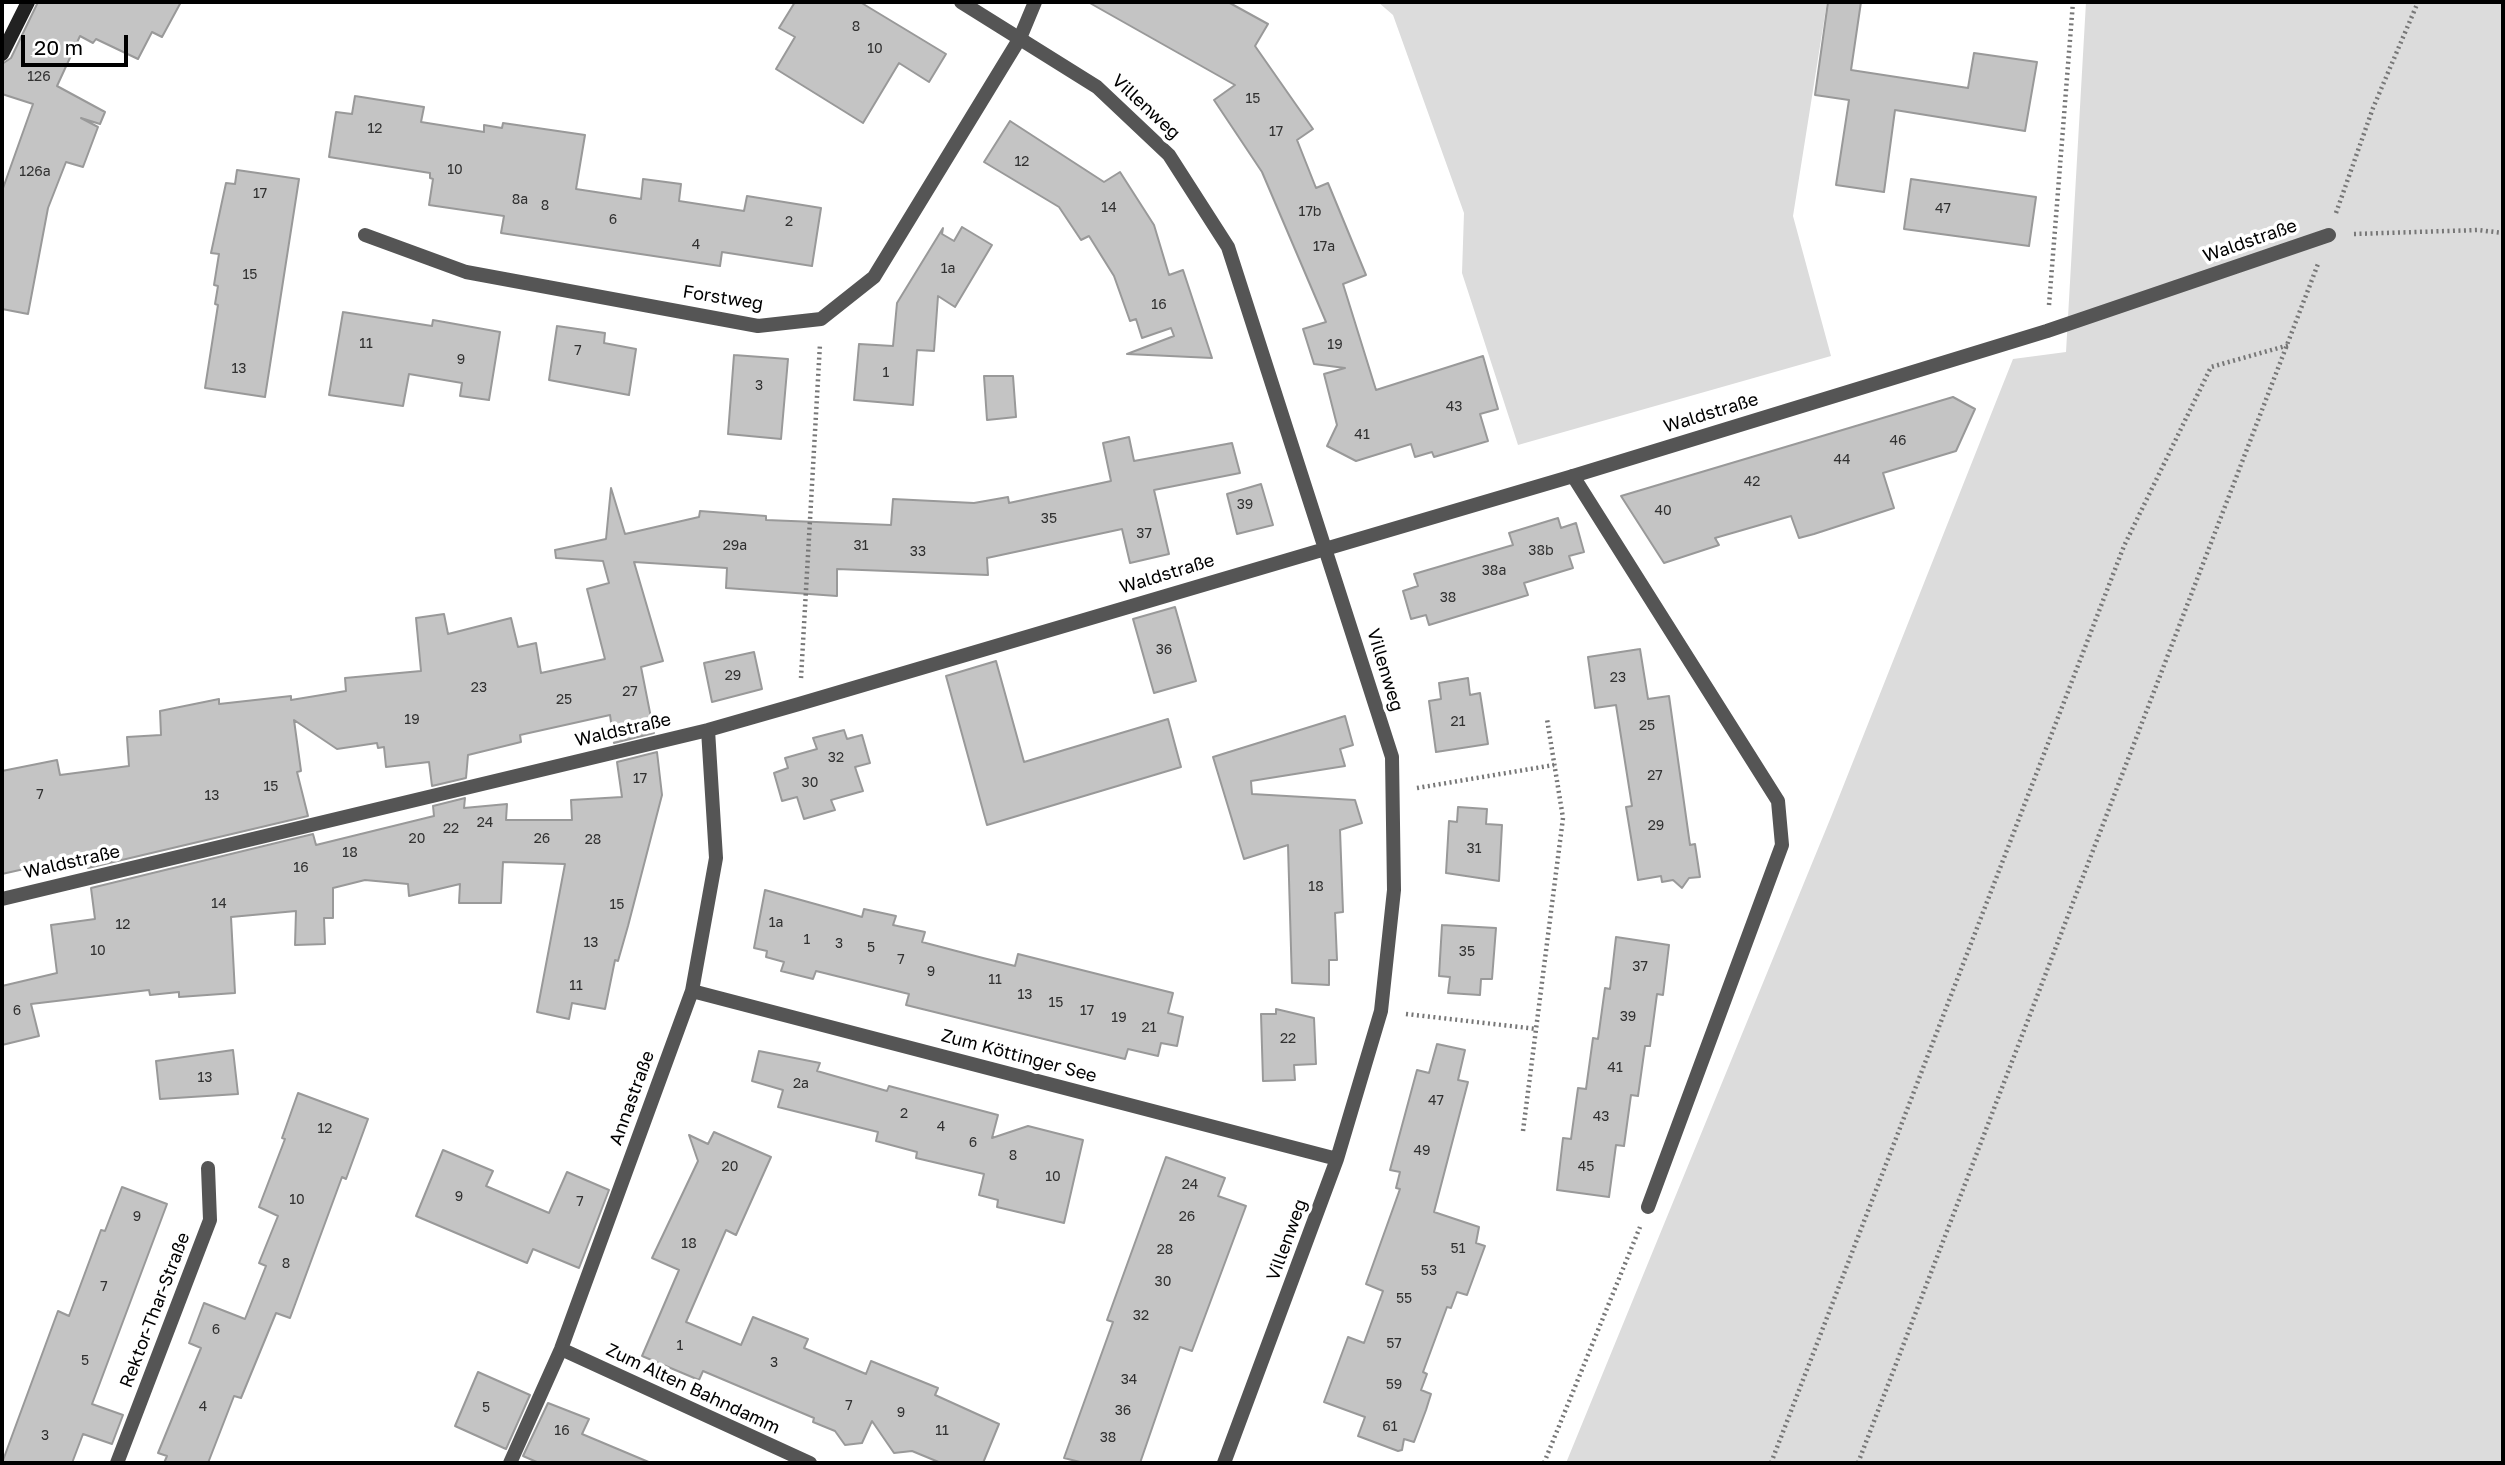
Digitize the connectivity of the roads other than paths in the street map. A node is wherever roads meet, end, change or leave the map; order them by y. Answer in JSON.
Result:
{"nodes":[{"id":1,"x":27,"y":2,"type":"edge"},
{"id":2,"x":961,"y":2,"type":"edge"},
{"id":3,"x":1035,"y":2,"type":"edge"},
{"id":4,"x":1020,"y":38,"type":"junction"},
{"id":5,"x":2,"y":54,"type":"edge"},
{"id":6,"x":365,"y":235,"type":"dead end"},
{"id":7,"x":2329,"y":235,"type":"road end"},
{"id":8,"x":1573,"y":475,"type":"junction"},
{"id":9,"x":1326,"y":547,"type":"junction"},
{"id":10,"x":708,"y":730,"type":"junction"},
{"id":11,"x":2,"y":899,"type":"edge"},
{"id":12,"x":692,"y":991,"type":"junction"},
{"id":13,"x":1337,"y":1159,"type":"junction"},
{"id":14,"x":208,"y":1168,"type":"dead end"},
{"id":15,"x":1648,"y":1207,"type":"road end"},
{"id":16,"x":561,"y":1349,"type":"junction"},
{"id":17,"x":117,"y":1463,"type":"edge"},
{"id":18,"x":510,"y":1463,"type":"edge"},
{"id":19,"x":810,"y":1463,"type":"edge"},
{"id":20,"x":1224,"y":1463,"type":"edge"}],
"edges":[{"from":1,"to":5,"type":"main road"},
{"from":2,"to":4,"type":"street","name":"Villenweg"},
{"from":3,"to":4,"type":"street"},
{"from":4,"to":6,"type":"street","name":"Forstweg"},
{"from":4,"to":9,"type":"street","name":"Villenweg"},
{"from":7,"to":8,"type":"street","name":"Waldstraße"},
{"from":8,"to":9,"type":"street","name":"Waldstraße"},
{"from":8,"to":15,"type":"street"},
{"from":9,"to":10,"type":"street","name":"Waldstraße"},
{"from":9,"to":13,"type":"street","name":"Villenweg"},
{"from":10,"to":11,"type":"street","name":"Waldstraße"},
{"from":10,"to":12,"type":"street","name":"Annastraße"},
{"from":12,"to":13,"type":"street","name":"Zum Köttinger See"},
{"from":12,"to":16,"type":"street","name":"Annastraße"},
{"from":13,"to":20,"type":"street","name":"Villenweg"},
{"from":14,"to":17,"type":"street","name":"Rektor-Thar-Straße"},
{"from":16,"to":18,"type":"street","name":"Annastraße"},
{"from":16,"to":19,"type":"street","name":"Zum Alten Bahndamm"}]}
